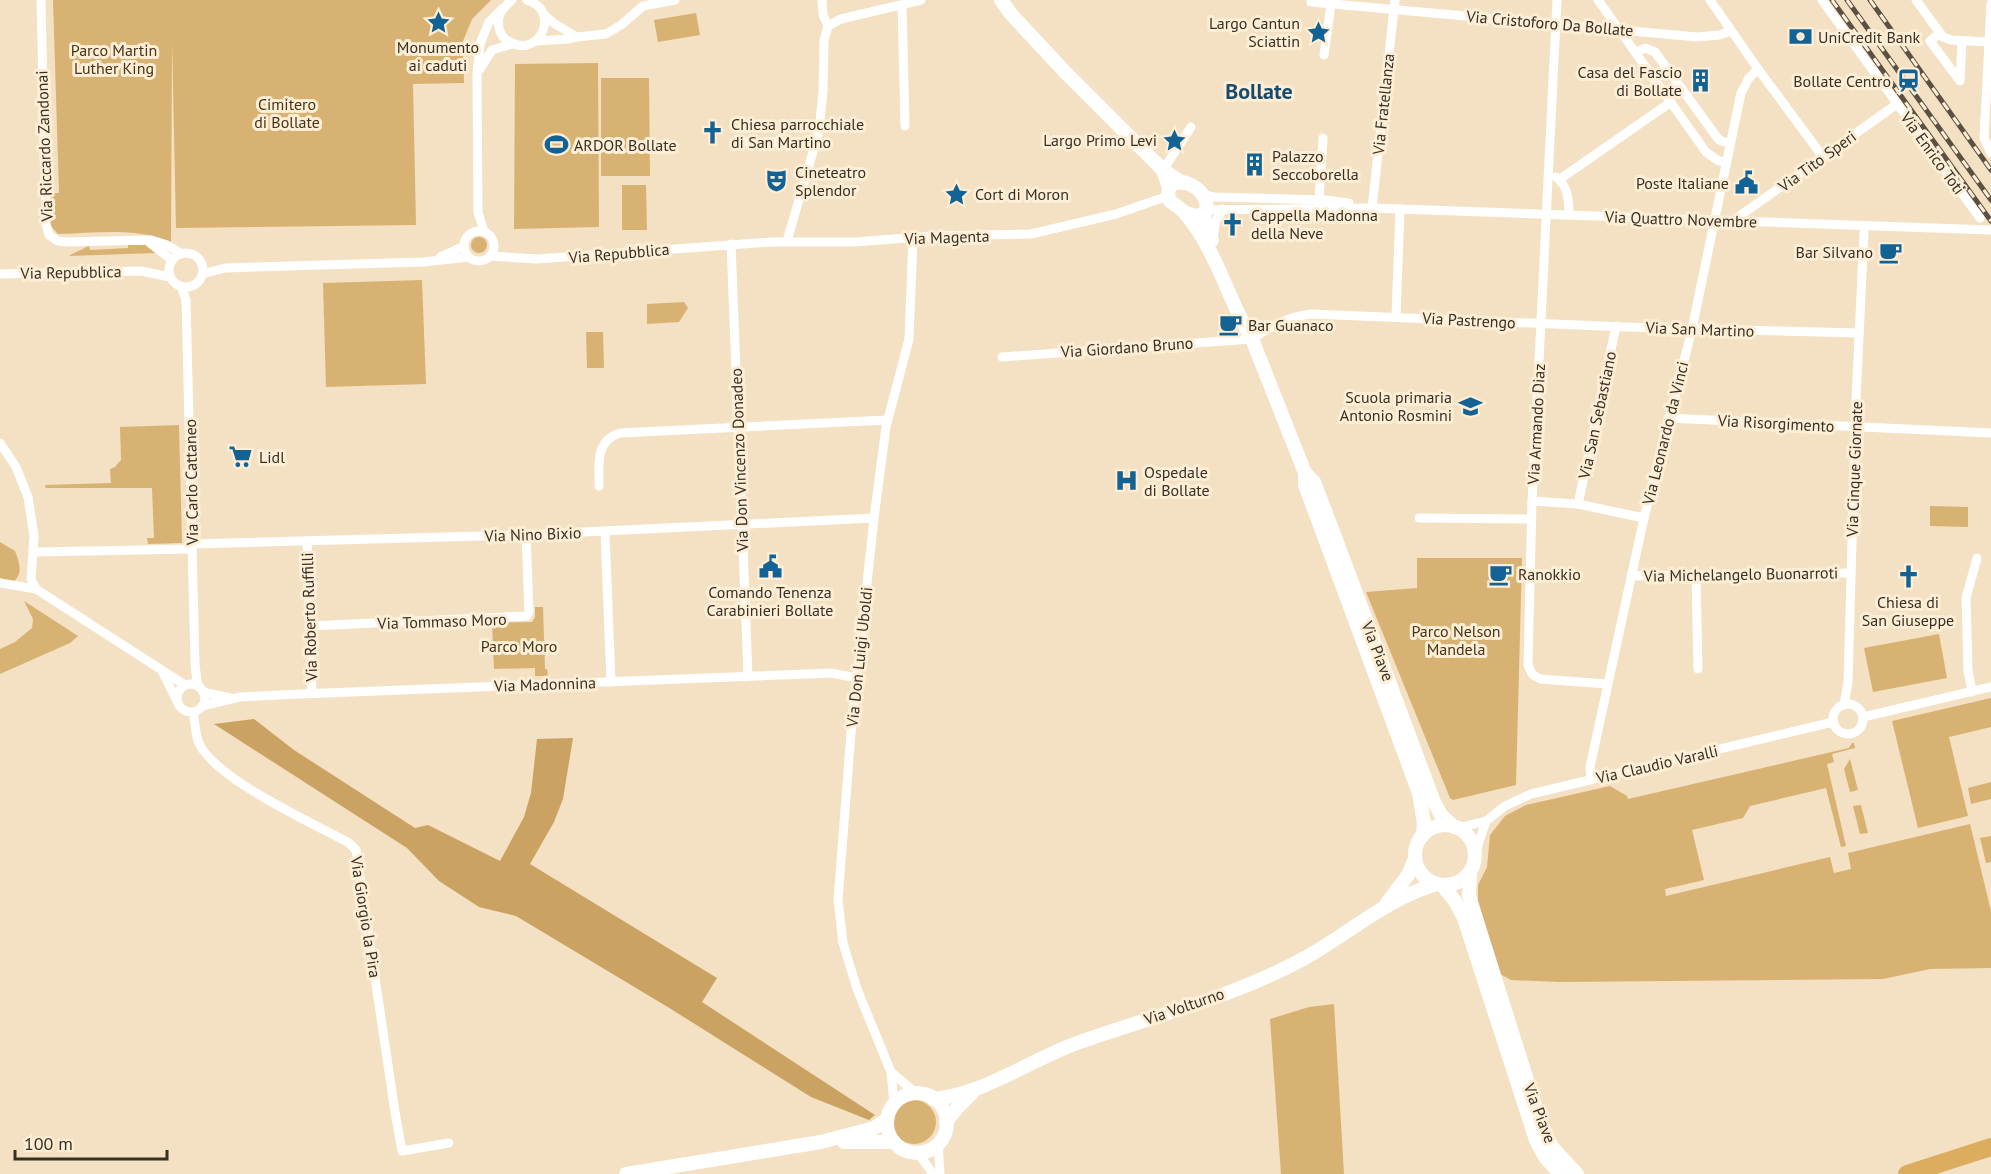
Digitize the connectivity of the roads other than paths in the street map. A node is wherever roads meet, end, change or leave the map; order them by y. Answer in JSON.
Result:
{"nodes":[{"id":1,"x":40,"y":0,"type":"edge"},
{"id":2,"x":512,"y":0,"type":"edge"},
{"id":3,"x":527,"y":0,"type":"edge"},
{"id":4,"x":541,"y":0,"type":"edge"},
{"id":5,"x":675,"y":0,"type":"edge"},
{"id":6,"x":822,"y":0,"type":"edge"},
{"id":7,"x":921,"y":0,"type":"edge"},
{"id":8,"x":1001,"y":0,"type":"edge"},
{"id":9,"x":1311,"y":0,"type":"edge"},
{"id":10,"x":1557,"y":0,"type":"edge"},
{"id":11,"x":1598,"y":0,"type":"edge"},
{"id":12,"x":1710,"y":0,"type":"edge"},
{"id":13,"x":1822,"y":0,"type":"edge"},
{"id":14,"x":1916,"y":0,"type":"edge"},
{"id":15,"x":902,"y":4,"type":"junction"},
{"id":16,"x":1331,"y":4,"type":"junction"},
{"id":17,"x":1991,"y":4,"type":"edge"},
{"id":18,"x":1395,"y":5,"type":"edge"},
{"id":19,"x":502,"y":9,"type":"junction"},
{"id":20,"x":543,"y":13,"type":"junction"},
{"id":21,"x":1556,"y":24,"type":"junction"},
{"id":22,"x":828,"y":26,"type":"junction"},
{"id":23,"x":1621,"y":30,"type":"junction"},
{"id":24,"x":1731,"y":31,"type":"junction"},
{"id":25,"x":1940,"y":33,"type":"junction"},
{"id":26,"x":577,"y":37,"type":"junction"},
{"id":27,"x":536,"y":40,"type":"junction"},
{"id":28,"x":1962,"y":41,"type":"junction"},
{"id":29,"x":1989,"y":42,"type":"junction"},
{"id":30,"x":512,"y":44,"type":"junction"},
{"id":31,"x":1637,"y":52,"type":"junction"},
{"id":32,"x":1324,"y":55,"type":"dead end"},
{"id":33,"x":1758,"y":69,"type":"junction"},
{"id":34,"x":477,"y":74,"type":"junction"},
{"id":35,"x":1671,"y":102,"type":"junction"},
{"id":36,"x":1897,"y":104,"type":"junction"},
{"id":37,"x":905,"y":126,"type":"dead end"},
{"id":38,"x":1191,"y":127,"type":"dead end"},
{"id":39,"x":1323,"y":138,"type":"dead end"},
{"id":40,"x":747,"y":142,"type":"dead end"},
{"id":41,"x":815,"y":142,"type":"junction"},
{"id":42,"x":1730,"y":144,"type":"junction"},
{"id":43,"x":1991,"y":153,"type":"edge"},
{"id":44,"x":1823,"y":157,"type":"junction"},
{"id":45,"x":1726,"y":163,"type":"junction"},
{"id":46,"x":1163,"y":170,"type":"junction"},
{"id":47,"x":1548,"y":173,"type":"junction"},
{"id":48,"x":1560,"y":179,"type":"junction"},
{"id":49,"x":1183,"y":183,"type":"junction"},
{"id":50,"x":1168,"y":192,"type":"junction"},
{"id":51,"x":1203,"y":194,"type":"junction"},
{"id":52,"x":1319,"y":200,"type":"junction"},
{"id":53,"x":1372,"y":208,"type":"junction"},
{"id":54,"x":1222,"y":209,"type":"junction"},
{"id":55,"x":1400,"y":209,"type":"junction"},
{"id":56,"x":478,"y":212,"type":"junction"},
{"id":57,"x":1184,"y":212,"type":"junction"},
{"id":58,"x":1205,"y":212,"type":"junction"},
{"id":59,"x":1546,"y":214,"type":"junction"},
{"id":60,"x":1569,"y":216,"type":"junction"},
{"id":61,"x":1980,"y":218,"type":"dead end"},
{"id":62,"x":1715,"y":220,"type":"junction"},
{"id":63,"x":1740,"y":221,"type":"junction"},
{"id":64,"x":1990,"y":230,"type":"edge"},
{"id":65,"x":484,"y":232,"type":"junction"},
{"id":66,"x":1864,"y":232,"type":"dead end"},
{"id":67,"x":471,"y":233,"type":"junction"},
{"id":68,"x":913,"y":237,"type":"junction"},
{"id":69,"x":141,"y":240,"type":"junction"},
{"id":70,"x":787,"y":241,"type":"junction"},
{"id":71,"x":1213,"y":241,"type":"junction"},
{"id":72,"x":727,"y":244,"type":"junction"},
{"id":73,"x":494,"y":245,"type":"junction"},
{"id":74,"x":464,"y":246,"type":"junction"},
{"id":75,"x":182,"y":254,"type":"junction"},
{"id":76,"x":490,"y":256,"type":"junction"},
{"id":77,"x":469,"y":257,"type":"junction"},
{"id":78,"x":517,"y":257,"type":"junction"},
{"id":79,"x":171,"y":261,"type":"junction"},
{"id":80,"x":429,"y":261,"type":"junction"},
{"id":81,"x":201,"y":263,"type":"junction"},
{"id":82,"x":225,"y":268,"type":"junction"},
{"id":83,"x":141,"y":271,"type":"junction"},
{"id":84,"x":0,"y":274,"type":"edge"},
{"id":85,"x":202,"y":274,"type":"junction"},
{"id":86,"x":170,"y":276,"type":"junction"},
{"id":87,"x":181,"y":286,"type":"junction"},
{"id":88,"x":192,"y":286,"type":"junction"},
{"id":89,"x":186,"y":300,"type":"junction"},
{"id":90,"x":1396,"y":316,"type":"junction"},
{"id":91,"x":1541,"y":323,"type":"junction"},
{"id":92,"x":1616,"y":326,"type":"junction"},
{"id":93,"x":1692,"y":329,"type":"junction"},
{"id":94,"x":1859,"y":333,"type":"junction"},
{"id":95,"x":1252,"y":339,"type":"junction"},
{"id":96,"x":1002,"y":357,"type":"dead end"},
{"id":97,"x":1668,"y":418,"type":"junction"},
{"id":98,"x":887,"y":420,"type":"junction"},
{"id":99,"x":1856,"y":427,"type":"junction"},
{"id":100,"x":738,"y":428,"type":"junction"},
{"id":101,"x":1991,"y":433,"type":"edge"},
{"id":102,"x":0,"y":443,"type":"edge"},
{"id":103,"x":1305,"y":473,"type":"junction"},
{"id":104,"x":599,"y":486,"type":"dead end"},
{"id":105,"x":1532,"y":501,"type":"junction"},
{"id":106,"x":1578,"y":504,"type":"junction"},
{"id":107,"x":874,"y":518,"type":"junction"},
{"id":108,"x":1419,"y":518,"type":"dead end"},
{"id":109,"x":1644,"y":518,"type":"junction"},
{"id":110,"x":1532,"y":519,"type":"junction"},
{"id":111,"x":742,"y":525,"type":"junction"},
{"id":112,"x":605,"y":532,"type":"junction"},
{"id":113,"x":526,"y":535,"type":"junction"},
{"id":114,"x":307,"y":541,"type":"junction"},
{"id":115,"x":192,"y":546,"type":"junction"},
{"id":116,"x":34,"y":552,"type":"junction"},
{"id":117,"x":1977,"y":558,"type":"dead end"},
{"id":118,"x":1851,"y":573,"type":"junction"},
{"id":119,"x":1696,"y":575,"type":"junction"},
{"id":120,"x":1631,"y":576,"type":"junction"},
{"id":121,"x":0,"y":583,"type":"edge"},
{"id":122,"x":36,"y":589,"type":"junction"},
{"id":123,"x":310,"y":626,"type":"junction"},
{"id":124,"x":195,"y":664,"type":"junction"},
{"id":125,"x":1698,"y":669,"type":"dead end"},
{"id":126,"x":161,"y":671,"type":"junction"},
{"id":127,"x":748,"y":676,"type":"junction"},
{"id":128,"x":857,"y":678,"type":"junction"},
{"id":129,"x":611,"y":682,"type":"junction"},
{"id":130,"x":1607,"y":684,"type":"junction"},
{"id":131,"x":186,"y":685,"type":"junction"},
{"id":132,"x":1991,"y":687,"type":"edge"},
{"id":133,"x":202,"y":690,"type":"junction"},
{"id":134,"x":1972,"y":692,"type":"junction"},
{"id":135,"x":312,"y":693,"type":"junction"},
{"id":136,"x":233,"y":698,"type":"junction"},
{"id":137,"x":179,"y":705,"type":"junction"},
{"id":138,"x":1844,"y":705,"type":"junction"},
{"id":139,"x":202,"y":706,"type":"junction"},
{"id":140,"x":1863,"y":717,"type":"junction"},
{"id":141,"x":194,"y":718,"type":"dead end"},
{"id":142,"x":1833,"y":722,"type":"junction"},
{"id":143,"x":1591,"y":780,"type":"junction"},
{"id":144,"x":1486,"y":821,"type":"junction"},
{"id":145,"x":1456,"y":828,"type":"junction"},
{"id":146,"x":1423,"y":835,"type":"junction"},
{"id":147,"x":1475,"y":854,"type":"junction"},
{"id":148,"x":1415,"y":859,"type":"junction"},
{"id":149,"x":1470,"y":872,"type":"junction"},
{"id":150,"x":1439,"y":884,"type":"junction"},
{"id":151,"x":1383,"y":907,"type":"junction"},
{"id":152,"x":891,"y":1072,"type":"junction"},
{"id":153,"x":977,"y":1089,"type":"junction"},
{"id":154,"x":917,"y":1094,"type":"junction"},
{"id":155,"x":933,"y":1099,"type":"junction"},
{"id":156,"x":894,"y":1103,"type":"junction"},
{"id":157,"x":887,"y":1119,"type":"junction"},
{"id":158,"x":946,"y":1122,"type":"junction"},
{"id":159,"x":821,"y":1142,"type":"junction"},
{"id":160,"x":894,"y":1142,"type":"junction"},
{"id":161,"x":449,"y":1143,"type":"dead end"},
{"id":162,"x":938,"y":1143,"type":"junction"},
{"id":163,"x":1991,"y":1147,"type":"edge"},
{"id":164,"x":918,"y":1153,"type":"junction"},
{"id":165,"x":626,"y":1174,"type":"edge"},
{"id":166,"x":933,"y":1174,"type":"edge"},
{"id":167,"x":940,"y":1174,"type":"edge"},
{"id":168,"x":1560,"y":1174,"type":"edge"},
{"id":169,"x":1577,"y":1174,"type":"edge"},
{"id":170,"x":1907,"y":1174,"type":"edge"}],
"edges":[{"from":1,"to":69,"type":"street","name":"Via Riccardo Zandonai"},
{"from":2,"to":19,"type":"street"},
{"from":3,"to":20,"type":"street"},
{"from":4,"to":20,"type":"street"},
{"from":5,"to":26,"type":"street"},
{"from":6,"to":22,"type":"street"},
{"from":7,"to":15,"type":"street"},
{"from":8,"to":46,"type":"street"},
{"from":9,"to":16,"type":"street","name":"Via Cristoforo Da Bollate"},
{"from":10,"to":21,"type":"street","name":"Via Armando Diaz"},
{"from":11,"to":23,"type":"street"},
{"from":12,"to":24,"type":"street"},
{"from":13,"to":36,"type":"street","name":"Via Enrico Toti"},
{"from":14,"to":25,"type":"street"},
{"from":15,"to":22,"type":"street"},
{"from":15,"to":37,"type":"street"},
{"from":16,"to":18,"type":"street","name":"Via Cristoforo Da Bollate"},
{"from":16,"to":32,"type":"street"},
{"from":17,"to":29,"type":"street"},
{"from":18,"to":21,"type":"street","name":"Via Cristoforo Da Bollate"},
{"from":18,"to":53,"type":"street","name":"Via Fratellanza"},
{"from":19,"to":30,"type":"street"},
{"from":19,"to":34,"type":"street"},
{"from":20,"to":26,"type":"street"},
{"from":20,"to":27,"type":"street"},
{"from":21,"to":23,"type":"street","name":"Via Cristoforo Da Bollate"},
{"from":21,"to":47,"type":"street","name":"Via Armando Diaz"},
{"from":22,"to":41,"type":"street"},
{"from":23,"to":24,"type":"street","name":"Via Cristoforo Da Bollate"},
{"from":23,"to":31,"type":"street"},
{"from":24,"to":33,"type":"street"},
{"from":25,"to":28,"type":"street"},
{"from":25,"to":28,"type":"street"},
{"from":26,"to":27,"type":"street"},
{"from":27,"to":30,"type":"street"},
{"from":28,"to":29,"type":"street"},
{"from":29,"to":43,"type":"street"},
{"from":30,"to":34,"type":"street"},
{"from":31,"to":35,"type":"street"},
{"from":31,"to":42,"type":"street"},
{"from":33,"to":42,"type":"street","name":"Via Leonardo da Vinci"},
{"from":33,"to":44,"type":"street"},
{"from":34,"to":56,"type":"street"},
{"from":35,"to":45,"type":"street"},
{"from":35,"to":48,"type":"street"},
{"from":36,"to":44,"type":"street","name":"Via Tito Speri"},
{"from":36,"to":61,"type":"street","name":"Via Enrico Toti"},
{"from":38,"to":46,"type":"street"},
{"from":39,"to":52,"type":"street"},
{"from":40,"to":41,"type":"street"},
{"from":41,"to":70,"type":"street"},
{"from":42,"to":45,"type":"street","name":"Via Leonardo da Vinci"},
{"from":44,"to":63,"type":"street","name":"Via Tito Speri"},
{"from":45,"to":62,"type":"street","name":"Via Leonardo da Vinci"},
{"from":46,"to":49,"type":"street"},
{"from":46,"to":50,"type":"street"},
{"from":47,"to":48,"type":"street"},
{"from":47,"to":59,"type":"street","name":"Via Armando Diaz"},
{"from":48,"to":60,"type":"street"},
{"from":49,"to":50,"type":"street"},
{"from":49,"to":51,"type":"street"},
{"from":50,"to":57,"type":"street"},
{"from":50,"to":68,"type":"street","name":"Via Magenta"},
{"from":51,"to":52,"type":"street","name":"Via Quattro Novembre"},
{"from":51,"to":58,"type":"street"},
{"from":52,"to":53,"type":"street","name":"Via Quattro Novembre"},
{"from":53,"to":54,"type":"street","name":"Via Quattro Novembre"},
{"from":53,"to":55,"type":"street","name":"Via Quattro Novembre"},
{"from":54,"to":58,"type":"street","name":"Via Quattro Novembre"},
{"from":54,"to":71,"type":"street"},
{"from":55,"to":59,"type":"street","name":"Via Quattro Novembre"},
{"from":55,"to":90,"type":"street"},
{"from":56,"to":65,"type":"street"},
{"from":56,"to":67,"type":"street"},
{"from":57,"to":58,"type":"street"},
{"from":57,"to":95,"type":"street","name":"Via Piave"},
{"from":58,"to":71,"type":"street","name":"Via Piave"},
{"from":59,"to":60,"type":"street","name":"Via Quattro Novembre"},
{"from":59,"to":91,"type":"street","name":"Via Armando Diaz"},
{"from":60,"to":62,"type":"street","name":"Via Quattro Novembre"},
{"from":62,"to":63,"type":"street","name":"Via Quattro Novembre"},
{"from":62,"to":93,"type":"street","name":"Via Leonardo da Vinci"},
{"from":63,"to":64,"type":"street","name":"Via Quattro Novembre"},
{"from":65,"to":67,"type":"street"},
{"from":65,"to":73,"type":"street"},
{"from":66,"to":94,"type":"street","name":"Via Cinque Giornate"},
{"from":67,"to":74,"type":"street"},
{"from":68,"to":70,"type":"street","name":"Via Magenta"},
{"from":68,"to":98,"type":"street","name":"Via Don Luigi Uboldi"},
{"from":69,"to":75,"type":"street","name":"Via Riccardo Zandonai"},
{"from":69,"to":79,"type":"street"},
{"from":70,"to":72,"type":"street","name":"Via Magenta"},
{"from":71,"to":95,"type":"street","name":"Via Piave"},
{"from":72,"to":78,"type":"street","name":"Via Repubblica"},
{"from":72,"to":100,"type":"street","name":"Via Don Vincenzo Donadeo"},
{"from":73,"to":76,"type":"street"},
{"from":73,"to":78,"type":"street","name":"Via Repubblica"},
{"from":74,"to":77,"type":"street"},
{"from":74,"to":80,"type":"street"},
{"from":75,"to":79,"type":"street"},
{"from":75,"to":81,"type":"street"},
{"from":76,"to":77,"type":"street"},
{"from":76,"to":78,"type":"street","name":"Via Repubblica"},
{"from":77,"to":80,"type":"street"},
{"from":79,"to":83,"type":"street","name":"Via Repubblica"},
{"from":79,"to":86,"type":"street"},
{"from":80,"to":82,"type":"street"},
{"from":81,"to":82,"type":"street"},
{"from":81,"to":85,"type":"street"},
{"from":82,"to":85,"type":"street"},
{"from":83,"to":84,"type":"street","name":"Via Repubblica"},
{"from":83,"to":86,"type":"street","name":"Via Repubblica"},
{"from":85,"to":88,"type":"street"},
{"from":86,"to":87,"type":"street"},
{"from":87,"to":88,"type":"street"},
{"from":87,"to":89,"type":"street","name":"Via Carlo Cattaneo"},
{"from":88,"to":89,"type":"street","name":"Via Carlo Cattaneo"},
{"from":89,"to":115,"type":"street","name":"Via Carlo Cattaneo"},
{"from":90,"to":91,"type":"street","name":"Via Pastrengo"},
{"from":90,"to":95,"type":"street","name":"Via Pastrengo"},
{"from":91,"to":92,"type":"street","name":"Via San Martino"},
{"from":91,"to":105,"type":"street","name":"Via Armando Diaz"},
{"from":92,"to":93,"type":"street","name":"Via San Martino"},
{"from":92,"to":106,"type":"street","name":"Via San Sebastiano"},
{"from":93,"to":94,"type":"street","name":"Via San Martino"},
{"from":93,"to":97,"type":"street","name":"Via Leonardo da Vinci"},
{"from":94,"to":99,"type":"street","name":"Via Cinque Giornate"},
{"from":95,"to":96,"type":"street","name":"Via Giordano Bruno"},
{"from":95,"to":103,"type":"street","name":"Via Piave"},
{"from":97,"to":99,"type":"street","name":"Via Risorgimento"},
{"from":97,"to":109,"type":"street","name":"Via Leonardo da Vinci"},
{"from":98,"to":100,"type":"street"},
{"from":98,"to":107,"type":"street","name":"Via Don Luigi Uboldi"},
{"from":99,"to":101,"type":"street","name":"Via Risorgimento"},
{"from":99,"to":118,"type":"street","name":"Via Cinque Giornate"},
{"from":100,"to":104,"type":"street"},
{"from":100,"to":111,"type":"street","name":"Via Don Vincenzo Donadeo"},
{"from":102,"to":116,"type":"street"},
{"from":103,"to":145,"type":"street","name":"Via Piave"},
{"from":103,"to":146,"type":"street","name":"Via Piave"},
{"from":105,"to":106,"type":"street"},
{"from":105,"to":110,"type":"street","name":"Via Armando Diaz"},
{"from":106,"to":109,"type":"street"},
{"from":107,"to":111,"type":"street","name":"Via Nino Bixio"},
{"from":107,"to":128,"type":"street","name":"Via Don Luigi Uboldi"},
{"from":108,"to":110,"type":"street"},
{"from":109,"to":120,"type":"street","name":"Via Leonardo da Vinci"},
{"from":110,"to":130,"type":"street","name":"Via Armando Diaz"},
{"from":111,"to":112,"type":"street","name":"Via Nino Bixio"},
{"from":111,"to":127,"type":"street","name":"Via Don Vincenzo Donadeo"},
{"from":112,"to":113,"type":"street","name":"Via Nino Bixio"},
{"from":112,"to":129,"type":"street"},
{"from":113,"to":114,"type":"street","name":"Via Nino Bixio"},
{"from":113,"to":123,"type":"street","name":"Via Tommaso Moro"},
{"from":114,"to":115,"type":"street","name":"Via Nino Bixio"},
{"from":114,"to":123,"type":"street","name":"Via Roberto Ruffilli"},
{"from":115,"to":116,"type":"street","name":"Via Nino Bixio"},
{"from":115,"to":124,"type":"street","name":"Via Carlo Cattaneo"},
{"from":116,"to":122,"type":"street"},
{"from":117,"to":134,"type":"street"},
{"from":118,"to":119,"type":"street","name":"Via Michelangelo Buonarroti"},
{"from":118,"to":138,"type":"street","name":"Via Cinque Giornate"},
{"from":119,"to":120,"type":"street","name":"Via Michelangelo Buonarroti"},
{"from":119,"to":125,"type":"street"},
{"from":120,"to":130,"type":"street","name":"Via Leonardo da Vinci"},
{"from":121,"to":122,"type":"street"},
{"from":122,"to":126,"type":"street"},
{"from":123,"to":135,"type":"street","name":"Via Roberto Ruffilli"},
{"from":124,"to":131,"type":"street","name":"Via Carlo Cattaneo"},
{"from":124,"to":133,"type":"street","name":"Via Carlo Cattaneo"},
{"from":126,"to":131,"type":"street"},
{"from":126,"to":137,"type":"street"},
{"from":127,"to":128,"type":"street","name":"Via Madonnina"},
{"from":127,"to":129,"type":"street","name":"Via Madonnina"},
{"from":128,"to":152,"type":"street","name":"Via Don Luigi Uboldi"},
{"from":129,"to":135,"type":"street","name":"Via Madonnina"},
{"from":130,"to":143,"type":"street","name":"Via Leonardo da Vinci"},
{"from":131,"to":133,"type":"street"},
{"from":131,"to":137,"type":"street"},
{"from":132,"to":134,"type":"street"},
{"from":133,"to":136,"type":"street","name":"Via Madonnina"},
{"from":133,"to":139,"type":"street"},
{"from":134,"to":140,"type":"street"},
{"from":135,"to":136,"type":"street","name":"Via Madonnina"},
{"from":136,"to":139,"type":"street","name":"Via Madonnina"},
{"from":137,"to":139,"type":"street"},
{"from":138,"to":140,"type":"street"},
{"from":138,"to":142,"type":"street"},
{"from":140,"to":142,"type":"street"},
{"from":141,"to":161,"type":"street","name":"Via Giorgio la Pira"},
{"from":142,"to":143,"type":"street","name":"Via Claudio Varalli"},
{"from":143,"to":144,"type":"street","name":"Via Claudio Varalli"},
{"from":144,"to":145,"type":"street","name":"Via Claudio Varalli"},
{"from":144,"to":147,"type":"street"},
{"from":145,"to":146,"type":"street"},
{"from":145,"to":147,"type":"street"},
{"from":146,"to":148,"type":"street"},
{"from":147,"to":149,"type":"street"},
{"from":148,"to":150,"type":"street"},
{"from":148,"to":151,"type":"street","name":"Via Volturno"},
{"from":149,"to":150,"type":"street"},
{"from":149,"to":169,"type":"street","name":"Via Piave"},
{"from":150,"to":151,"type":"street","name":"Via Volturno"},
{"from":150,"to":168,"type":"street","name":"Via Piave"},
{"from":151,"to":153,"type":"street","name":"Via Volturno"},
{"from":152,"to":154,"type":"street","name":"Via Don Luigi Uboldi"},
{"from":152,"to":156,"type":"street","name":"Via Don Luigi Uboldi"},
{"from":153,"to":155,"type":"street","name":"Via Volturno"},
{"from":153,"to":158,"type":"street","name":"Via Volturno"},
{"from":154,"to":155,"type":"street"},
{"from":154,"to":156,"type":"street"},
{"from":155,"to":158,"type":"street"},
{"from":156,"to":157,"type":"street"},
{"from":157,"to":159,"type":"street"},
{"from":157,"to":160,"type":"street"},
{"from":158,"to":162,"type":"street"},
{"from":159,"to":160,"type":"street"},
{"from":159,"to":165,"type":"street"},
{"from":160,"to":164,"type":"street"},
{"from":162,"to":164,"type":"street"},
{"from":162,"to":167,"type":"street"},
{"from":163,"to":170,"type":"highway"},
{"from":164,"to":166,"type":"street"}]}
